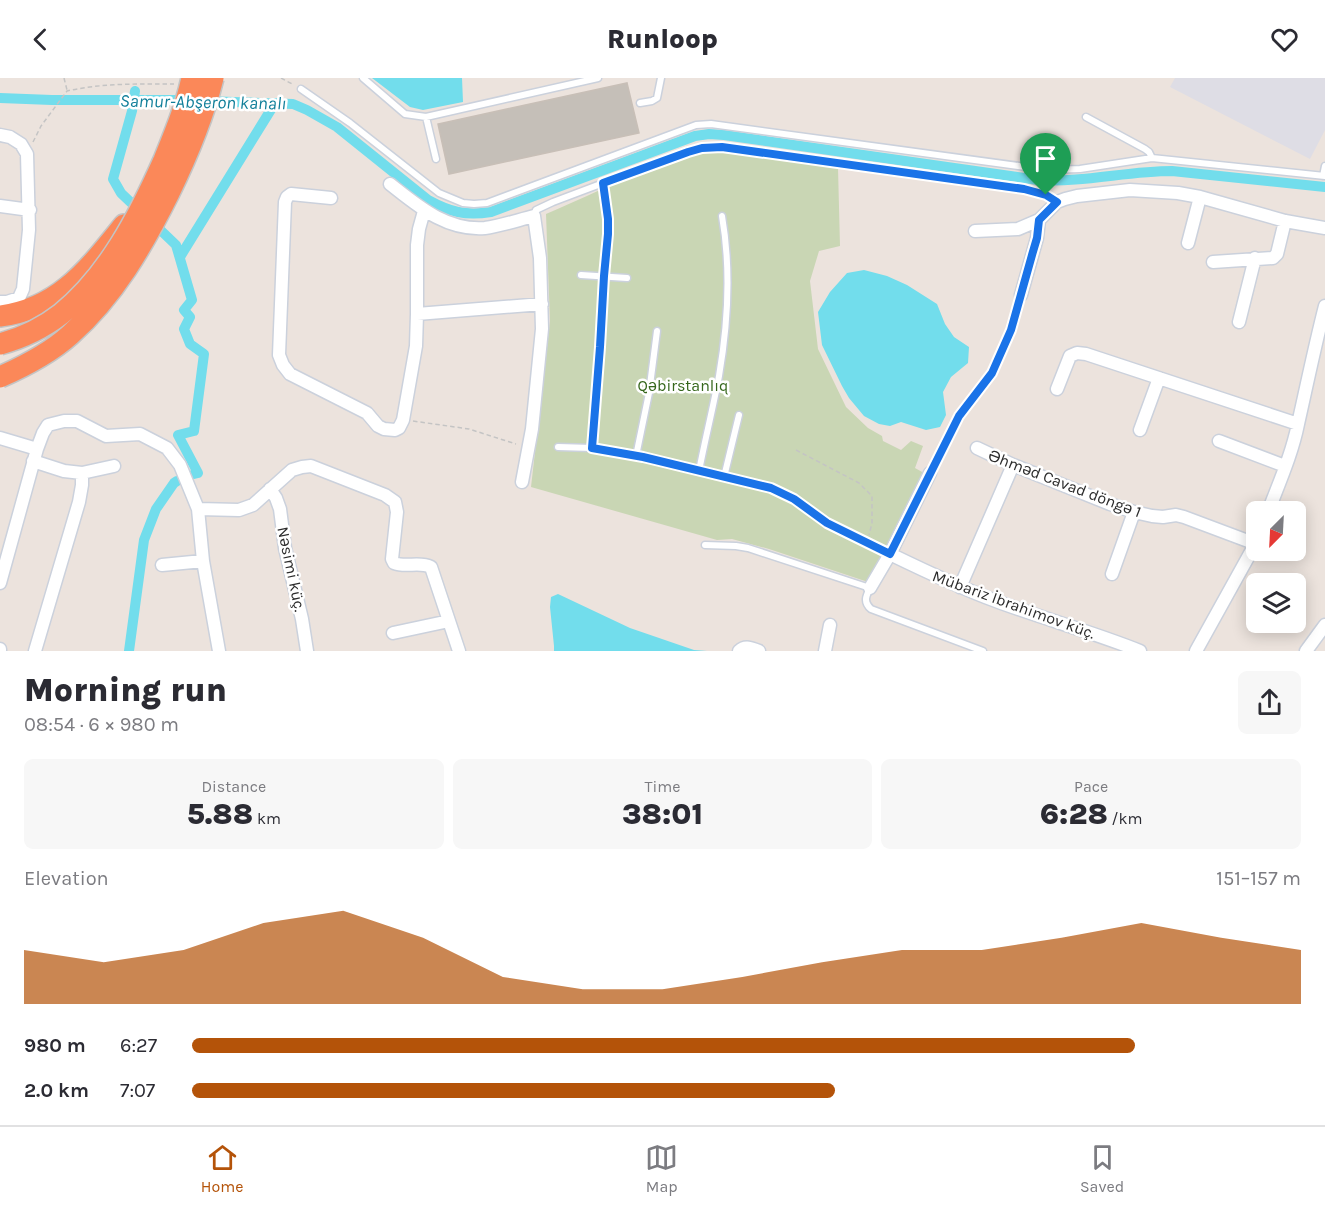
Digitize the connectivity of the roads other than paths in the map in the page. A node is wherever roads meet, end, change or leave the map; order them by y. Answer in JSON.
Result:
{"nodes":[{"id":1,"x":213,"y":78,"type":"edge"},
{"id":2,"x":363,"y":78,"type":"edge"},
{"id":3,"x":598,"y":78,"type":"edge"},
{"id":4,"x":661,"y":78,"type":"edge"},
{"id":5,"x":187,"y":81,"type":"edge"},
{"id":6,"x":301,"y":89,"type":"road end"},
{"id":7,"x":640,"y":103,"type":"dead end"},
{"id":8,"x":426,"y":117,"type":"junction"},
{"id":9,"x":1086,"y":117,"type":"dead end"},
{"id":10,"x":0,"y":135,"type":"edge"},
{"id":11,"x":1152,"y":158,"type":"junction"},
{"id":12,"x":435,"y":159,"type":"dead end"},
{"id":13,"x":1325,"y":166,"type":"edge"},
{"id":14,"x":1324,"y":176,"type":"edge"},
{"id":15,"x":154,"y":183,"type":"junction"},
{"id":16,"x":603,"y":183,"type":"junction"},
{"id":17,"x":390,"y":184,"type":"dead end"},
{"id":18,"x":1200,"y":196,"type":"junction"},
{"id":19,"x":332,"y":198,"type":"dead end"},
{"id":20,"x":1057,"y":202,"type":"junction"},
{"id":21,"x":0,"y":206,"type":"edge"},
{"id":22,"x":30,"y":210,"type":"junction"},
{"id":23,"x":424,"y":211,"type":"junction"},
{"id":24,"x":534,"y":216,"type":"junction"},
{"id":25,"x":722,"y":216,"type":"dead end"},
{"id":26,"x":1039,"y":220,"type":"junction"},
{"id":27,"x":1285,"y":221,"type":"junction"},
{"id":28,"x":1325,"y":228,"type":"edge"},
{"id":29,"x":975,"y":231,"type":"dead end"},
{"id":30,"x":1188,"y":243,"type":"dead end"},
{"id":31,"x":1255,"y":258,"type":"junction"},
{"id":32,"x":1213,"y":262,"type":"dead end"},
{"id":33,"x":581,"y":275,"type":"dead end"},
{"id":34,"x":604,"y":276,"type":"junction"},
{"id":35,"x":627,"y":278,"type":"dead end"},
{"id":36,"x":1021,"y":295,"type":"road end"},
{"id":37,"x":0,"y":302,"type":"edge"},
{"id":38,"x":542,"y":304,"type":"junction"},
{"id":39,"x":1325,"y":306,"type":"edge"},
{"id":40,"x":417,"y":314,"type":"junction"},
{"id":41,"x":0,"y":316,"type":"edge"},
{"id":42,"x":1239,"y":322,"type":"dead end"},
{"id":43,"x":657,"y":331,"type":"dead end"},
{"id":44,"x":0,"y":344,"type":"edge"},
{"id":45,"x":0,"y":377,"type":"edge"},
{"id":46,"x":1159,"y":378,"type":"junction"},
{"id":47,"x":1057,"y":389,"type":"dead end"},
{"id":48,"x":739,"y":415,"type":"dead end"},
{"id":49,"x":1298,"y":424,"type":"junction"},
{"id":50,"x":1140,"y":430,"type":"dead end"},
{"id":51,"x":0,"y":438,"type":"edge"},
{"id":52,"x":1219,"y":441,"type":"dead end"},
{"id":53,"x":558,"y":447,"type":"dead end"},
{"id":54,"x":592,"y":448,"type":"junction"},
{"id":55,"x":977,"y":448,"type":"dead end"},
{"id":56,"x":35,"y":455,"type":"junction"},
{"id":57,"x":636,"y":456,"type":"junction"},
{"id":58,"x":1013,"y":465,"type":"junction"},
{"id":59,"x":114,"y":466,"type":"dead end"},
{"id":60,"x":1285,"y":466,"type":"junction"},
{"id":61,"x":699,"y":471,"type":"junction"},
{"id":62,"x":930,"y":473,"type":"road end"},
{"id":63,"x":82,"y":474,"type":"junction"},
{"id":64,"x":724,"y":477,"type":"junction"},
{"id":65,"x":522,"y":482,"type":"dead end"},
{"id":66,"x":270,"y":489,"type":"junction"},
{"id":67,"x":1272,"y":501,"type":"edge"},
{"id":68,"x":198,"y":509,"type":"junction"},
{"id":69,"x":1134,"y":512,"type":"junction"},
{"id":70,"x":1246,"y":538,"type":"edge"},
{"id":71,"x":705,"y":545,"type":"dead end"},
{"id":72,"x":890,"y":554,"type":"junction"},
{"id":73,"x":203,"y":561,"type":"junction"},
{"id":74,"x":1246,"y":561,"type":"edge"},
{"id":75,"x":162,"y":565,"type":"dead end"},
{"id":76,"x":1112,"y":574,"type":"dead end"},
{"id":77,"x":0,"y":583,"type":"edge"},
{"id":78,"x":960,"y":587,"type":"junction"},
{"id":79,"x":870,"y":588,"type":"junction"},
{"id":80,"x":449,"y":621,"type":"junction"},
{"id":81,"x":830,"y":625,"type":"dead end"},
{"id":82,"x":1325,"y":625,"type":"edge"},
{"id":83,"x":393,"y":633,"type":"dead end"},
{"id":84,"x":35,"y":651,"type":"edge"},
{"id":85,"x":219,"y":651,"type":"edge"},
{"id":86,"x":307,"y":651,"type":"edge"},
{"id":87,"x":459,"y":651,"type":"edge"},
{"id":88,"x":739,"y":651,"type":"edge"},
{"id":89,"x":759,"y":651,"type":"edge"},
{"id":90,"x":825,"y":651,"type":"edge"},
{"id":91,"x":983,"y":651,"type":"edge"},
{"id":92,"x":1140,"y":651,"type":"edge"},
{"id":93,"x":1196,"y":651,"type":"edge"},
{"id":94,"x":1306,"y":651,"type":"edge"}],
"edges":[{"from":1,"to":45,"type":"highway","bridge":true},
{"from":2,"to":8,"type":"lane"},
{"from":3,"to":8,"type":"lane"},
{"from":4,"to":7,"type":"lane"},
{"from":5,"to":15,"type":"highway","bridge":true},
{"from":6,"to":11,"type":"lane"},
{"from":8,"to":12,"type":"lane"},
{"from":9,"to":11,"type":"lane"},
{"from":10,"to":22,"type":"street"},
{"from":11,"to":14,"type":"lane"},
{"from":13,"to":14,"type":"lane"},
{"from":15,"to":41,"type":"highway","bridge":true},
{"from":15,"to":44,"type":"highway","bridge":true},
{"from":16,"to":20,"type":"lane"},
{"from":16,"to":24,"type":"lane"},
{"from":16,"to":34,"type":"lane"},
{"from":17,"to":23,"type":"street"},
{"from":18,"to":20,"type":"street"},
{"from":18,"to":27,"type":"street"},
{"from":18,"to":30,"type":"street"},
{"from":19,"to":40,"type":"street"},
{"from":20,"to":26,"type":"street"},
{"from":21,"to":22,"type":"street"},
{"from":22,"to":37,"type":"street"},
{"from":23,"to":24,"type":"street"},
{"from":23,"to":40,"type":"street"},
{"from":24,"to":38,"type":"street"},
{"from":25,"to":61,"type":"lane"},
{"from":26,"to":29,"type":"street"},
{"from":26,"to":36,"type":"street"},
{"from":27,"to":28,"type":"street"},
{"from":27,"to":31,"type":"street"},
{"from":31,"to":32,"type":"street"},
{"from":31,"to":42,"type":"street"},
{"from":33,"to":34,"type":"lane"},
{"from":34,"to":35,"type":"lane"},
{"from":34,"to":54,"type":"lane"},
{"from":38,"to":40,"type":"street"},
{"from":38,"to":65,"type":"street"},
{"from":39,"to":49,"type":"street"},
{"from":43,"to":57,"type":"lane"},
{"from":46,"to":47,"type":"street"},
{"from":46,"to":49,"type":"street"},
{"from":46,"to":50,"type":"street"},
{"from":48,"to":64,"type":"lane"},
{"from":49,"to":60,"type":"street"},
{"from":51,"to":56,"type":"street"},
{"from":52,"to":60,"type":"street"},
{"from":53,"to":54,"type":"lane"},
{"from":54,"to":57,"type":"lane"},
{"from":55,"to":58,"type":"street","name":"Əhməd Cavad döngə 1"},
{"from":56,"to":63,"type":"street"},
{"from":56,"to":68,"type":"street"},
{"from":56,"to":77,"type":"street"},
{"from":57,"to":61,"type":"lane"},
{"from":58,"to":69,"type":"street","name":"Əhməd Cavad döngə 1"},
{"from":58,"to":78,"type":"street"},
{"from":59,"to":63,"type":"street"},
{"from":60,"to":67,"type":"street"},
{"from":61,"to":64,"type":"lane"},
{"from":62,"to":72,"type":"street"},
{"from":63,"to":84,"type":"street"},
{"from":64,"to":72,"type":"lane"},
{"from":66,"to":68,"type":"street"},
{"from":66,"to":80,"type":"street"},
{"from":66,"to":86,"type":"street","name":"Nəsimi küç."},
{"from":68,"to":73,"type":"street"},
{"from":69,"to":70,"type":"street","name":"Əhməd Cavad döngə 1"},
{"from":69,"to":76,"type":"street"},
{"from":71,"to":79,"type":"lane"},
{"from":72,"to":78,"type":"street","name":"Mübariz İbrahimov küç."},
{"from":72,"to":79,"type":"street"},
{"from":73,"to":75,"type":"street"},
{"from":73,"to":85,"type":"street"},
{"from":74,"to":93,"type":"street"},
{"from":78,"to":92,"type":"street","name":"Mübariz İbrahimov küç."},
{"from":79,"to":91,"type":"lane"},
{"from":80,"to":83,"type":"street"},
{"from":80,"to":87,"type":"street"},
{"from":81,"to":90,"type":"street"},
{"from":82,"to":94,"type":"street"},
{"from":88,"to":89,"type":"street"}]}
